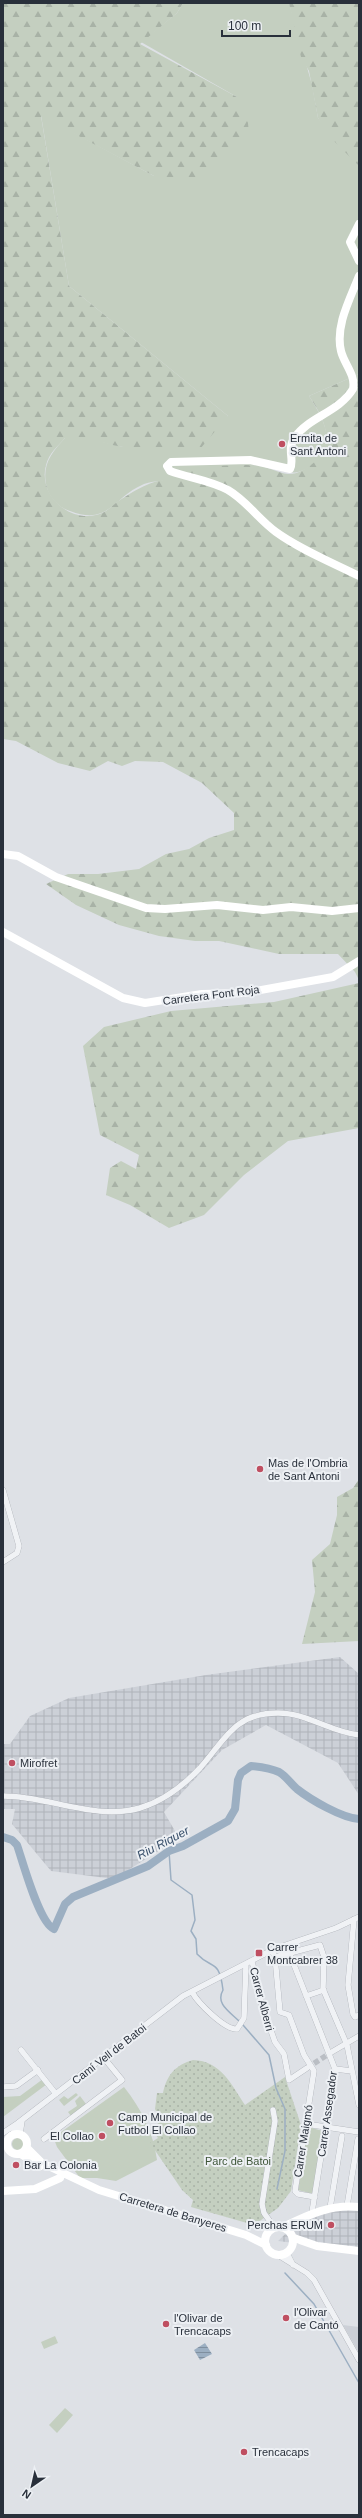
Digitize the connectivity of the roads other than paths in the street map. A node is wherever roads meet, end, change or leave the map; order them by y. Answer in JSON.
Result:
{"nodes":[{"id":1,"x":359,"y":224,"type":"edge"},
{"id":2,"x":359,"y":261,"type":"edge"},
{"id":3,"x":359,"y":276,"type":"edge"},
{"id":4,"x":359,"y":576,"type":"edge"},
{"id":5,"x":3,"y":854,"type":"edge"},
{"id":6,"x":359,"y":908,"type":"edge"},
{"id":7,"x":3,"y":932,"type":"edge"},
{"id":8,"x":359,"y":961,"type":"edge"},
{"id":9,"x":3,"y":1490,"type":"edge"},
{"id":10,"x":3,"y":1562,"type":"edge"},
{"id":11,"x":359,"y":1735,"type":"edge"},
{"id":12,"x":3,"y":1796,"type":"edge"},
{"id":13,"x":357,"y":1918,"type":"edge"},
{"id":14,"x":272,"y":1950,"type":"junction"},
{"id":15,"x":289,"y":1952,"type":"junction"},
{"id":16,"x":275,"y":1957,"type":"junction"},
{"id":17,"x":252,"y":1961,"type":"junction"},
{"id":18,"x":246,"y":1964,"type":"junction"},
{"id":19,"x":324,"y":1990,"type":"junction"},
{"id":20,"x":194,"y":1991,"type":"junction"},
{"id":21,"x":306,"y":1996,"type":"junction"},
{"id":22,"x":359,"y":2015,"type":"edge"},
{"id":23,"x":359,"y":2036,"type":"edge"},
{"id":24,"x":345,"y":2043,"type":"junction"},
{"id":25,"x":21,"y":2050,"type":"dead end"},
{"id":26,"x":330,"y":2053,"type":"tunnel mouth"},
{"id":27,"x":104,"y":2058,"type":"junction"},
{"id":28,"x":307,"y":2068,"type":"tunnel mouth"},
{"id":29,"x":335,"y":2069,"type":"junction"},
{"id":30,"x":38,"y":2070,"type":"junction"},
{"id":31,"x":352,"y":2071,"type":"junction"},
{"id":32,"x":3,"y":2087,"type":"edge"},
{"id":33,"x":56,"y":2094,"type":"junction"},
{"id":34,"x":359,"y":2105,"type":"edge"},
{"id":35,"x":273,"y":2110,"type":"dead end"},
{"id":36,"x":20,"y":2121,"type":"junction"},
{"id":37,"x":306,"y":2124,"type":"junction"},
{"id":38,"x":326,"y":2128,"type":"junction"},
{"id":39,"x":359,"y":2132,"type":"edge"},
{"id":40,"x":9,"y":2136,"type":"edge"},
{"id":41,"x":342,"y":2136,"type":"dead end"},
{"id":42,"x":44,"y":2139,"type":"dead end"},
{"id":43,"x":358,"y":2139,"type":"dead end"},
{"id":44,"x":6,"y":2149,"type":"edge"},
{"id":45,"x":24,"y":2151,"type":"junction"},
{"id":46,"x":49,"y":2172,"type":"junction"},
{"id":47,"x":60,"y":2178,"type":"junction"},
{"id":48,"x":42,"y":2186,"type":"junction"},
{"id":49,"x":100,"y":2190,"type":"junction"},
{"id":50,"x":3,"y":2191,"type":"edge"},
{"id":51,"x":315,"y":2197,"type":"junction"},
{"id":52,"x":347,"y":2206,"type":"junction"},
{"id":53,"x":359,"y":2207,"type":"edge"},
{"id":54,"x":330,"y":2208,"type":"junction"},
{"id":55,"x":312,"y":2210,"type":"junction"},
{"id":56,"x":303,"y":2218,"type":"junction"},
{"id":57,"x":283,"y":2227,"type":"junction"},
{"id":58,"x":274,"y":2228,"type":"junction"},
{"id":59,"x":267,"y":2234,"type":"junction"},
{"id":60,"x":246,"y":2235,"type":"junction"},
{"id":61,"x":293,"y":2236,"type":"junction"},
{"id":62,"x":266,"y":2245,"type":"junction"},
{"id":63,"x":317,"y":2246,"type":"junction"},
{"id":64,"x":289,"y":2251,"type":"junction"},
{"id":65,"x":359,"y":2251,"type":"edge"},
{"id":66,"x":278,"y":2255,"type":"junction"},
{"id":67,"x":293,"y":2265,"type":"junction"},
{"id":68,"x":359,"y":2360,"type":"edge"}],
"edges":[{"from":1,"to":2,"type":"street"},
{"from":3,"to":4,"type":"street"},
{"from":5,"to":6,"type":"street"},
{"from":7,"to":8,"type":"street","name":"Carretera Font Roja"},
{"from":9,"to":10,"type":"street"},
{"from":11,"to":12,"type":"street"},
{"from":13,"to":14,"type":"street","name":"Camí Vell de Batoi"},
{"from":13,"to":22,"type":"street"},
{"from":14,"to":16,"type":"street"},
{"from":14,"to":17,"type":"street","name":"Camí Vell de Batoi"},
{"from":15,"to":16,"type":"street"},
{"from":15,"to":19,"type":"street"},
{"from":15,"to":21,"type":"street","name":"Carrer Assegador"},
{"from":16,"to":37,"type":"street","name":"Carrer Maigmó"},
{"from":17,"to":18,"type":"street","name":"Camí Vell de Batoi"},
{"from":17,"to":28,"type":"street","name":"Carrer Alberri"},
{"from":18,"to":20,"type":"street","name":"Camí Vell de Batoi"},
{"from":18,"to":20,"type":"street"},
{"from":19,"to":21,"type":"street"},
{"from":19,"to":24,"type":"street"},
{"from":20,"to":27,"type":"street","name":"Camí Vell de Batoi"},
{"from":21,"to":29,"type":"street","name":"Carrer Assegador"},
{"from":23,"to":24,"type":"street"},
{"from":24,"to":26,"type":"street"},
{"from":24,"to":31,"type":"street"},
{"from":25,"to":30,"type":"street"},
{"from":27,"to":33,"type":"street","name":"Camí Vell de Batoi"},
{"from":27,"to":42,"type":"street"},
{"from":29,"to":31,"type":"street"},
{"from":29,"to":38,"type":"street","name":"Carrer Assegador"},
{"from":30,"to":32,"type":"street"},
{"from":30,"to":33,"type":"street"},
{"from":31,"to":34,"type":"street"},
{"from":33,"to":36,"type":"street","name":"Camí Vell de Batoi"},
{"from":35,"to":58,"type":"street"},
{"from":36,"to":40,"type":"street"},
{"from":36,"to":40,"type":"street","name":"Camí Vell de Batoi"},
{"from":37,"to":38,"type":"street"},
{"from":37,"to":51,"type":"street","name":"Carrer Maigmó"},
{"from":38,"to":39,"type":"street"},
{"from":38,"to":51,"type":"street","name":"Carrer Assegador"},
{"from":40,"to":44,"type":"street"},
{"from":40,"to":45,"type":"street"},
{"from":41,"to":54,"type":"street"},
{"from":43,"to":52,"type":"street"},
{"from":44,"to":45,"type":"street"},
{"from":45,"to":46,"type":"street","name":"Carretera de Banyeres"},
{"from":45,"to":49,"type":"street","name":"Carretera de Banyeres"},
{"from":46,"to":47,"type":"street","name":"Carretera de Banyeres"},
{"from":46,"to":48,"type":"street"},
{"from":47,"to":48,"type":"street"},
{"from":47,"to":49,"type":"street","name":"Carretera de Banyeres"},
{"from":48,"to":50,"type":"street"},
{"from":49,"to":60,"type":"street","name":"Carretera de Banyeres"},
{"from":51,"to":55,"type":"street","name":"Carrer Assegador"},
{"from":52,"to":53,"type":"street"},
{"from":52,"to":54,"type":"street"},
{"from":54,"to":55,"type":"street"},
{"from":55,"to":56,"type":"street"},
{"from":56,"to":57,"type":"street"},
{"from":56,"to":61,"type":"street"},
{"from":57,"to":58,"type":"street"},
{"from":57,"to":61,"type":"street"},
{"from":58,"to":59,"type":"street"},
{"from":59,"to":60,"type":"street","name":"Carretera de Banyeres"},
{"from":59,"to":62,"type":"street"},
{"from":60,"to":62,"type":"street","name":"Carretera de Banyeres"},
{"from":61,"to":63,"type":"street"},
{"from":61,"to":64,"type":"street"},
{"from":62,"to":66,"type":"street"},
{"from":63,"to":64,"type":"street"},
{"from":63,"to":65,"type":"street"},
{"from":64,"to":66,"type":"street"},
{"from":64,"to":67,"type":"street"},
{"from":66,"to":67,"type":"street"},
{"from":67,"to":68,"type":"street"}]}
